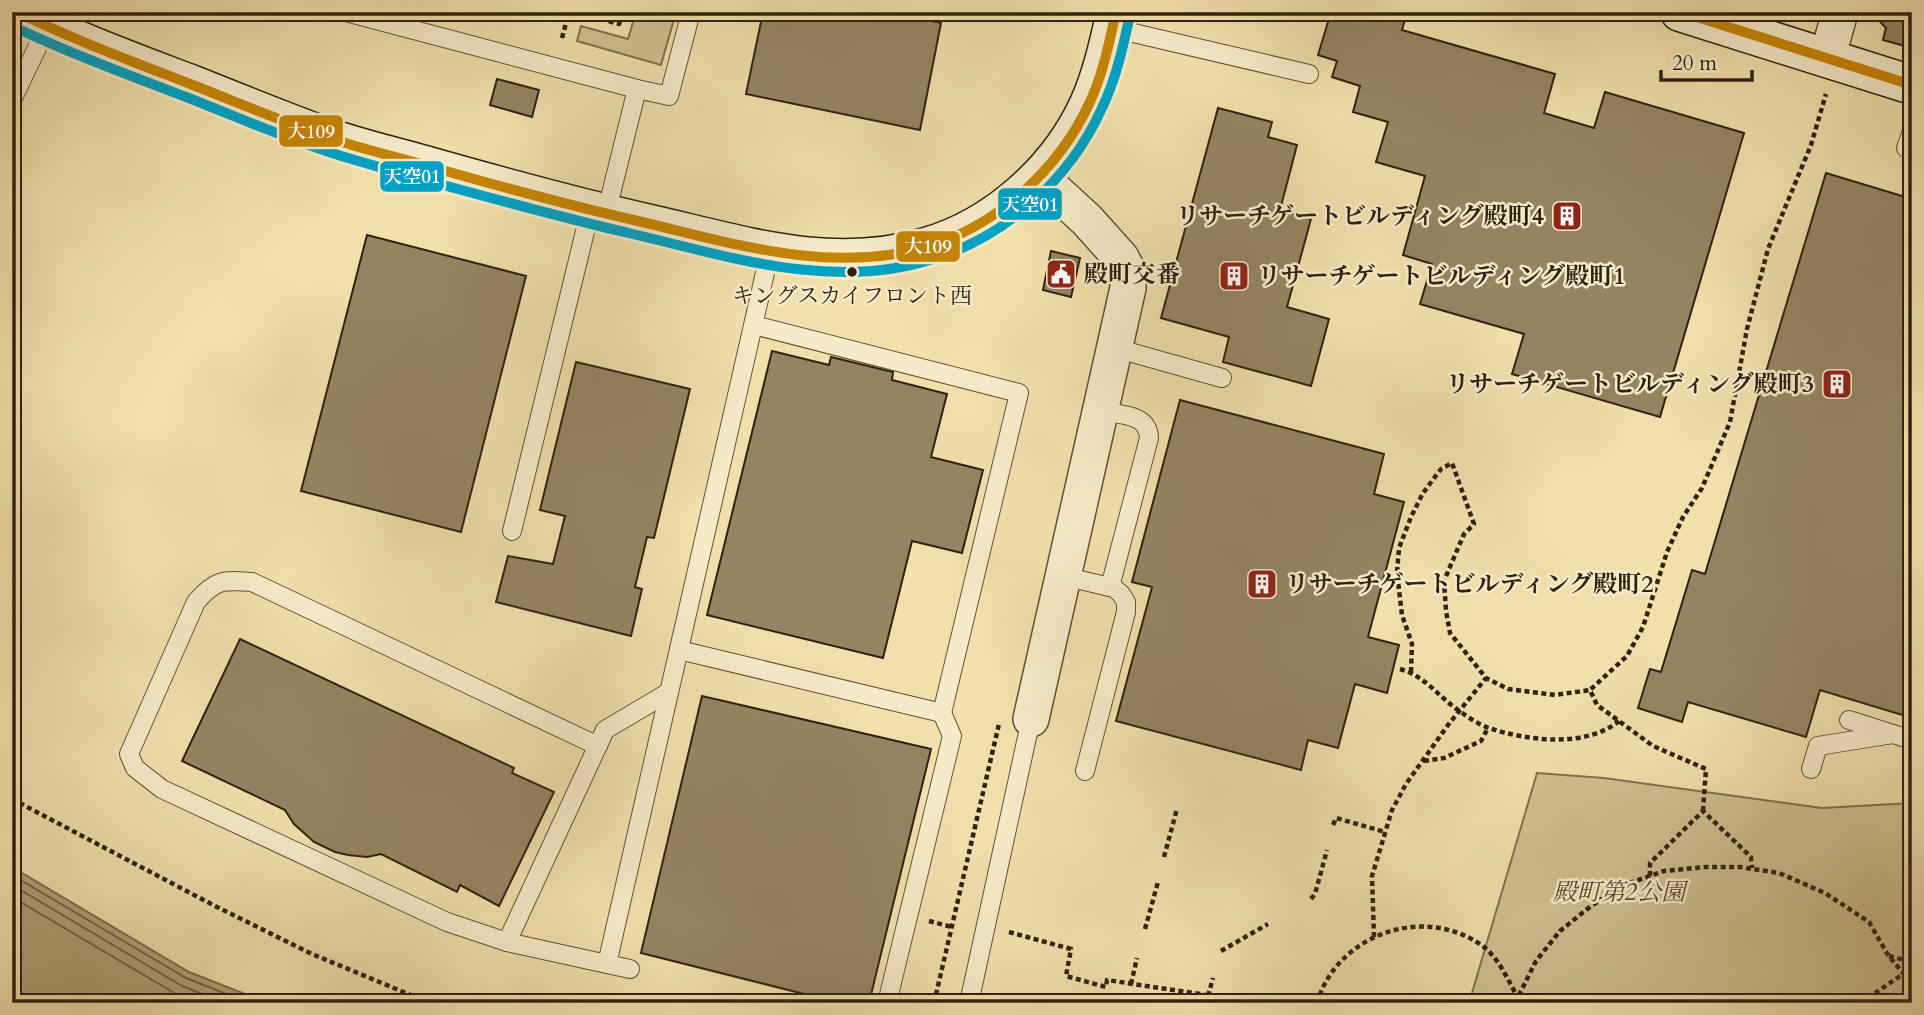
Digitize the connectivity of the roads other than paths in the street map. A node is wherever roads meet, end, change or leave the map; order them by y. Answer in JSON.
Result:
{"nodes":[{"id":1,"x":346,"y":12,"type":"edge"},
{"id":2,"x":691,"y":12,"type":"edge"},
{"id":3,"x":1680,"y":12,"type":"edge"},
{"id":4,"x":1840,"y":12,"type":"edge"},
{"id":5,"x":32,"y":19,"type":"edge"},
{"id":6,"x":1114,"y":20,"type":"edge"},
{"id":7,"x":1309,"y":74,"type":"dead end"},
{"id":8,"x":1827,"y":75,"type":"junction"},
{"id":9,"x":1912,"y":85,"type":"edge"},
{"id":10,"x":637,"y":89,"type":"junction"},
{"id":11,"x":12,"y":100,"type":"edge"},
{"id":12,"x":1912,"y":131,"type":"edge"},
{"id":13,"x":1912,"y":150,"type":"edge"},
{"id":14,"x":1038,"y":176,"type":"junction"},
{"id":15,"x":598,"y":212,"type":"junction"},
{"id":16,"x":770,"y":251,"type":"junction"},
{"id":17,"x":754,"y":325,"type":"junction"},
{"id":18,"x":1115,"y":348,"type":"junction"},
{"id":19,"x":1222,"y":378,"type":"dead end"},
{"id":20,"x":1100,"y":411,"type":"junction"},
{"id":21,"x":512,"y":531,"type":"dead end"},
{"id":22,"x":1063,"y":576,"type":"junction"},
{"id":23,"x":1110,"y":587,"type":"junction"},
{"id":24,"x":679,"y":650,"type":"junction"},
{"id":25,"x":669,"y":692,"type":"junction"},
{"id":26,"x":942,"y":713,"type":"junction"},
{"id":27,"x":1031,"y":719,"type":"joint"},
{"id":28,"x":1849,"y":720,"type":"dead end"},
{"id":29,"x":1893,"y":734,"type":"junction"},
{"id":30,"x":1912,"y":740,"type":"edge"},
{"id":31,"x":598,"y":746,"type":"junction"},
{"id":32,"x":1811,"y":769,"type":"dead end"},
{"id":33,"x":1085,"y":771,"type":"dead end"},
{"id":34,"x":507,"y":942,"type":"junction"},
{"id":35,"x":607,"y":964,"type":"junction"},
{"id":36,"x":630,"y":970,"type":"dead end"},
{"id":37,"x":887,"y":1003,"type":"edge"},
{"id":38,"x":969,"y":1003,"type":"edge"}],
"edges":[{"from":1,"to":10,"type":"lane"},
{"from":2,"to":10,"type":"lane"},
{"from":3,"to":8,"type":"street"},
{"from":4,"to":8,"type":"street"},
{"from":5,"to":11,"type":"lane"},
{"from":5,"to":15,"type":"street"},
{"from":6,"to":7,"type":"lane"},
{"from":6,"to":14,"type":"street"},
{"from":8,"to":9,"type":"street"},
{"from":10,"to":15,"type":"lane"},
{"from":12,"to":13,"type":"lane"},
{"from":14,"to":16,"type":"street"},
{"from":14,"to":18,"type":"street"},
{"from":15,"to":16,"type":"street"},
{"from":15,"to":21,"type":"lane"},
{"from":16,"to":17,"type":"lane"},
{"from":17,"to":24,"type":"lane"},
{"from":17,"to":26,"type":"lane"},
{"from":18,"to":19,"type":"lane"},
{"from":18,"to":20,"type":"street"},
{"from":20,"to":22,"type":"street"},
{"from":20,"to":23,"type":"lane"},
{"from":22,"to":23,"type":"lane"},
{"from":22,"to":27,"type":"street"},
{"from":23,"to":33,"type":"lane"},
{"from":24,"to":25,"type":"lane"},
{"from":24,"to":26,"type":"lane"},
{"from":25,"to":31,"type":"lane"},
{"from":25,"to":35,"type":"lane"},
{"from":26,"to":37,"type":"lane"},
{"from":27,"to":38,"type":"lane"},
{"from":28,"to":29,"type":"lane"},
{"from":29,"to":30,"type":"lane"},
{"from":29,"to":32,"type":"lane"},
{"from":31,"to":34,"type":"lane"},
{"from":31,"to":34,"type":"lane"},
{"from":34,"to":35,"type":"lane"},
{"from":35,"to":36,"type":"lane"}]}
